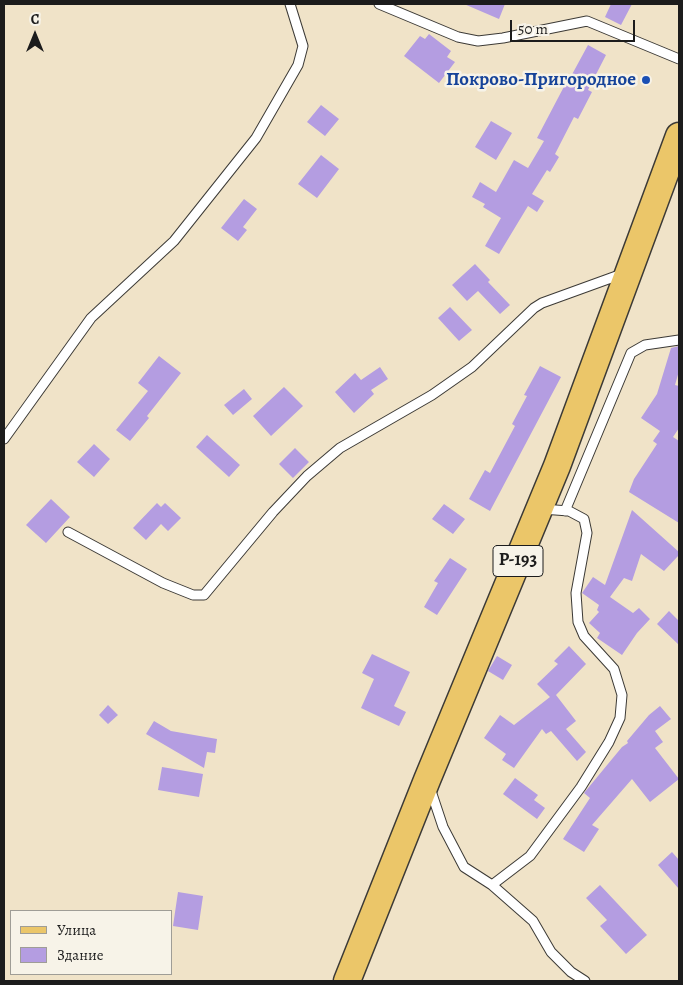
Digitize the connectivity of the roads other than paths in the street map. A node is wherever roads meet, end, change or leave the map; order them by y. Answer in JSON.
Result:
{"nodes":[{"id":1,"x":290,"y":4,"type":"edge"},
{"id":2,"x":379,"y":4,"type":"edge"},
{"id":3,"x":679,"y":59,"type":"edge"},
{"id":4,"x":679,"y":136,"type":"edge"},
{"id":5,"x":630,"y":271,"type":"junction"},
{"id":6,"x":679,"y":340,"type":"edge"},
{"id":7,"x":4,"y":439,"type":"edge"},
{"id":8,"x":539,"y":509,"type":"junction"},
{"id":9,"x":564,"y":511,"type":"junction"},
{"id":10,"x":68,"y":532,"type":"dead end"},
{"id":11,"x":427,"y":780,"type":"junction"},
{"id":12,"x":492,"y":885,"type":"junction"},
{"id":13,"x":347,"y":981,"type":"edge"},
{"id":14,"x":584,"y":981,"type":"edge"}],
"edges":[{"from":1,"to":7,"type":"lane"},
{"from":2,"to":3,"type":"lane"},
{"from":4,"to":5,"type":"main road","number":"Р-193"},
{"from":5,"to":8,"type":"main road","number":"Р-193"},
{"from":5,"to":10,"type":"lane"},
{"from":6,"to":9,"type":"lane"},
{"from":8,"to":9,"type":"lane"},
{"from":8,"to":11,"type":"main road","number":"Р-193"},
{"from":9,"to":12,"type":"lane"},
{"from":11,"to":12,"type":"lane"},
{"from":11,"to":13,"type":"main road","number":"Р-193"},
{"from":12,"to":14,"type":"lane"}]}
